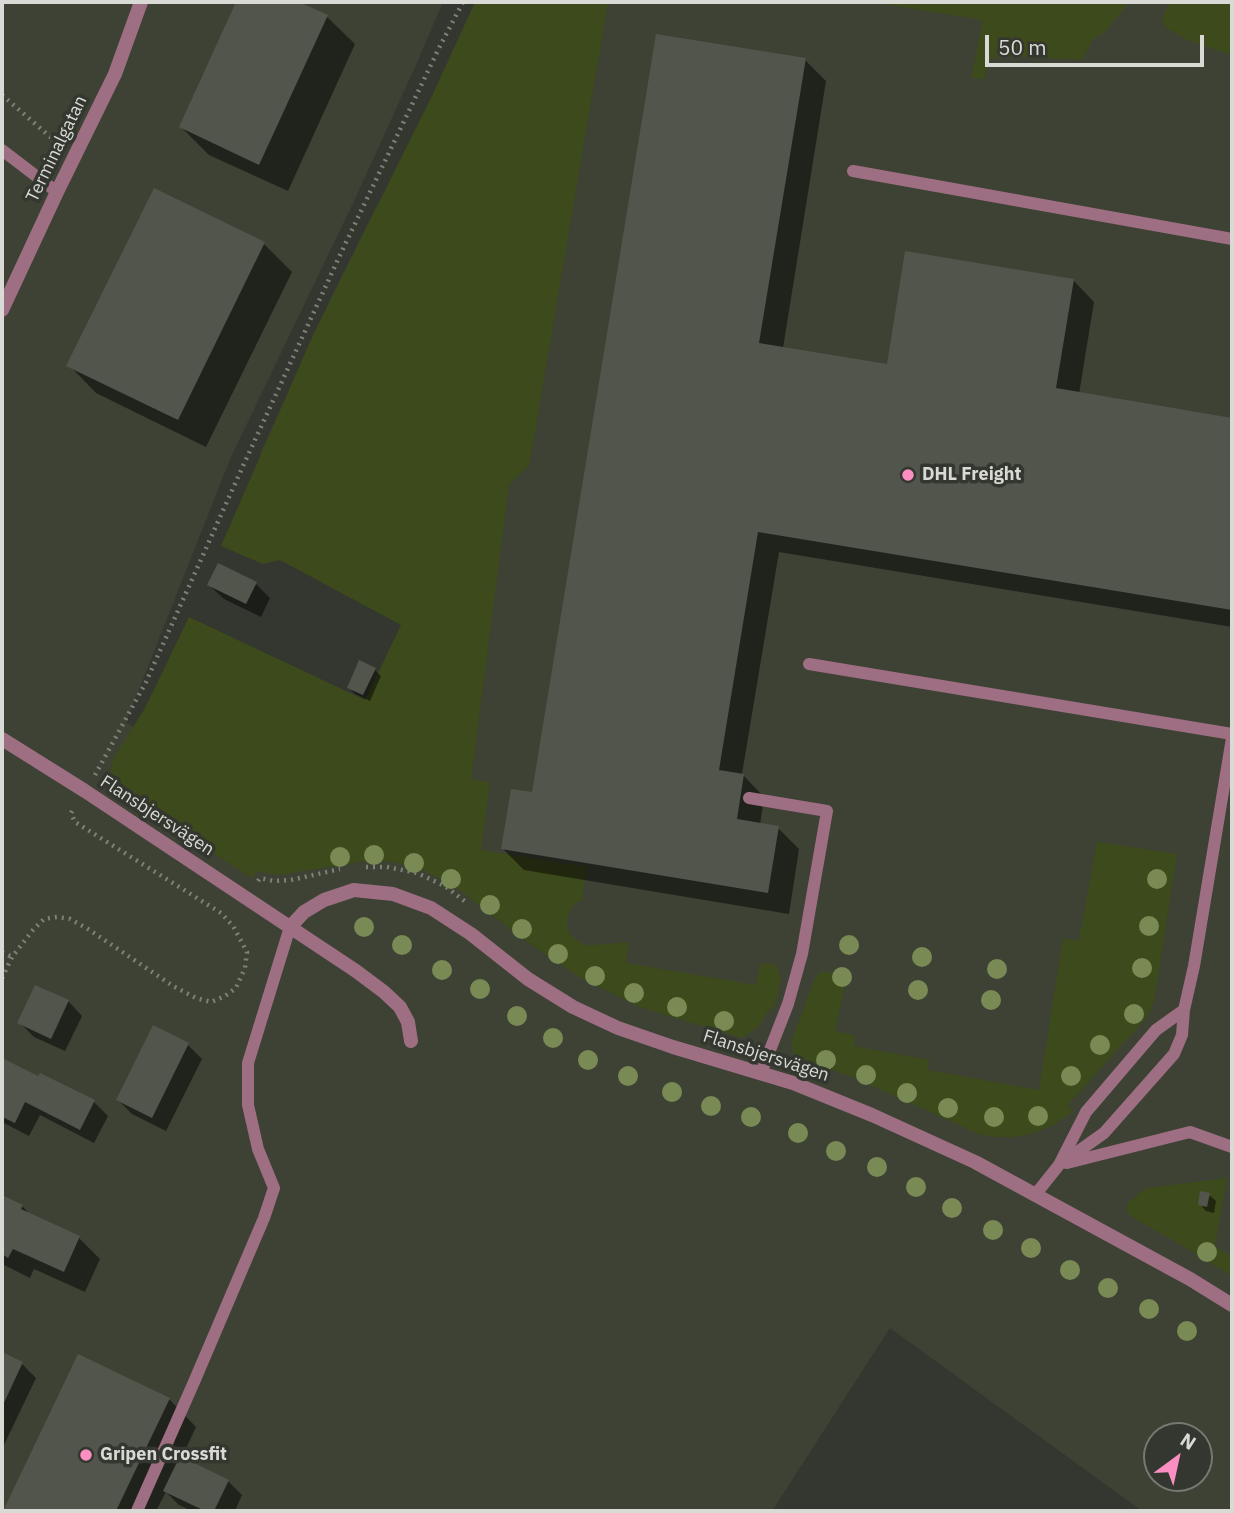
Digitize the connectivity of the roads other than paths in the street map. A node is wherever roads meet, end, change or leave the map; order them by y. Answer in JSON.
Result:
{"nodes":[{"id":1,"x":141,"y":2,"type":"edge"},
{"id":2,"x":2,"y":150,"type":"edge"},
{"id":3,"x":853,"y":171,"type":"dead end"},
{"id":4,"x":57,"y":192,"type":"junction"},
{"id":5,"x":1232,"y":240,"type":"edge"},
{"id":6,"x":2,"y":310,"type":"edge"},
{"id":7,"x":809,"y":664,"type":"dead end"},
{"id":8,"x":1232,"y":736,"type":"edge"},
{"id":9,"x":2,"y":739,"type":"edge"},
{"id":10,"x":749,"y":797,"type":"dead end"},
{"id":11,"x":290,"y":927,"type":"junction"},
{"id":12,"x":1184,"y":1010,"type":"junction"},
{"id":13,"x":411,"y":1041,"type":"dead end"},
{"id":14,"x":761,"y":1073,"type":"junction"},
{"id":15,"x":1232,"y":1147,"type":"edge"},
{"id":16,"x":1059,"y":1166,"type":"junction"},
{"id":17,"x":1035,"y":1195,"type":"junction"},
{"id":18,"x":1232,"y":1305,"type":"edge"},
{"id":19,"x":137,"y":1511,"type":"edge"}],
"edges":[{"from":1,"to":4,"type":"street","name":"Terminalgatan"},
{"from":2,"to":4,"type":"lane"},
{"from":3,"to":5,"type":"lane"},
{"from":4,"to":6,"type":"street","name":"Terminalgatan"},
{"from":7,"to":8,"type":"lane"},
{"from":8,"to":12,"type":"lane"},
{"from":9,"to":11,"type":"street","name":"Flansbjersvägen"},
{"from":10,"to":14,"type":"lane"},
{"from":11,"to":13,"type":"street","name":"Flansbjersvägen"},
{"from":11,"to":14,"type":"street","name":"Flansbjersvägen"},
{"from":11,"to":19,"type":"lane"},
{"from":12,"to":16,"type":"lane"},
{"from":12,"to":16,"type":"lane"},
{"from":14,"to":17,"type":"street","name":"Flansbjersvägen"},
{"from":15,"to":16,"type":"lane"},
{"from":16,"to":17,"type":"lane"},
{"from":17,"to":18,"type":"street","name":"Flansbjersvägen"}]}
